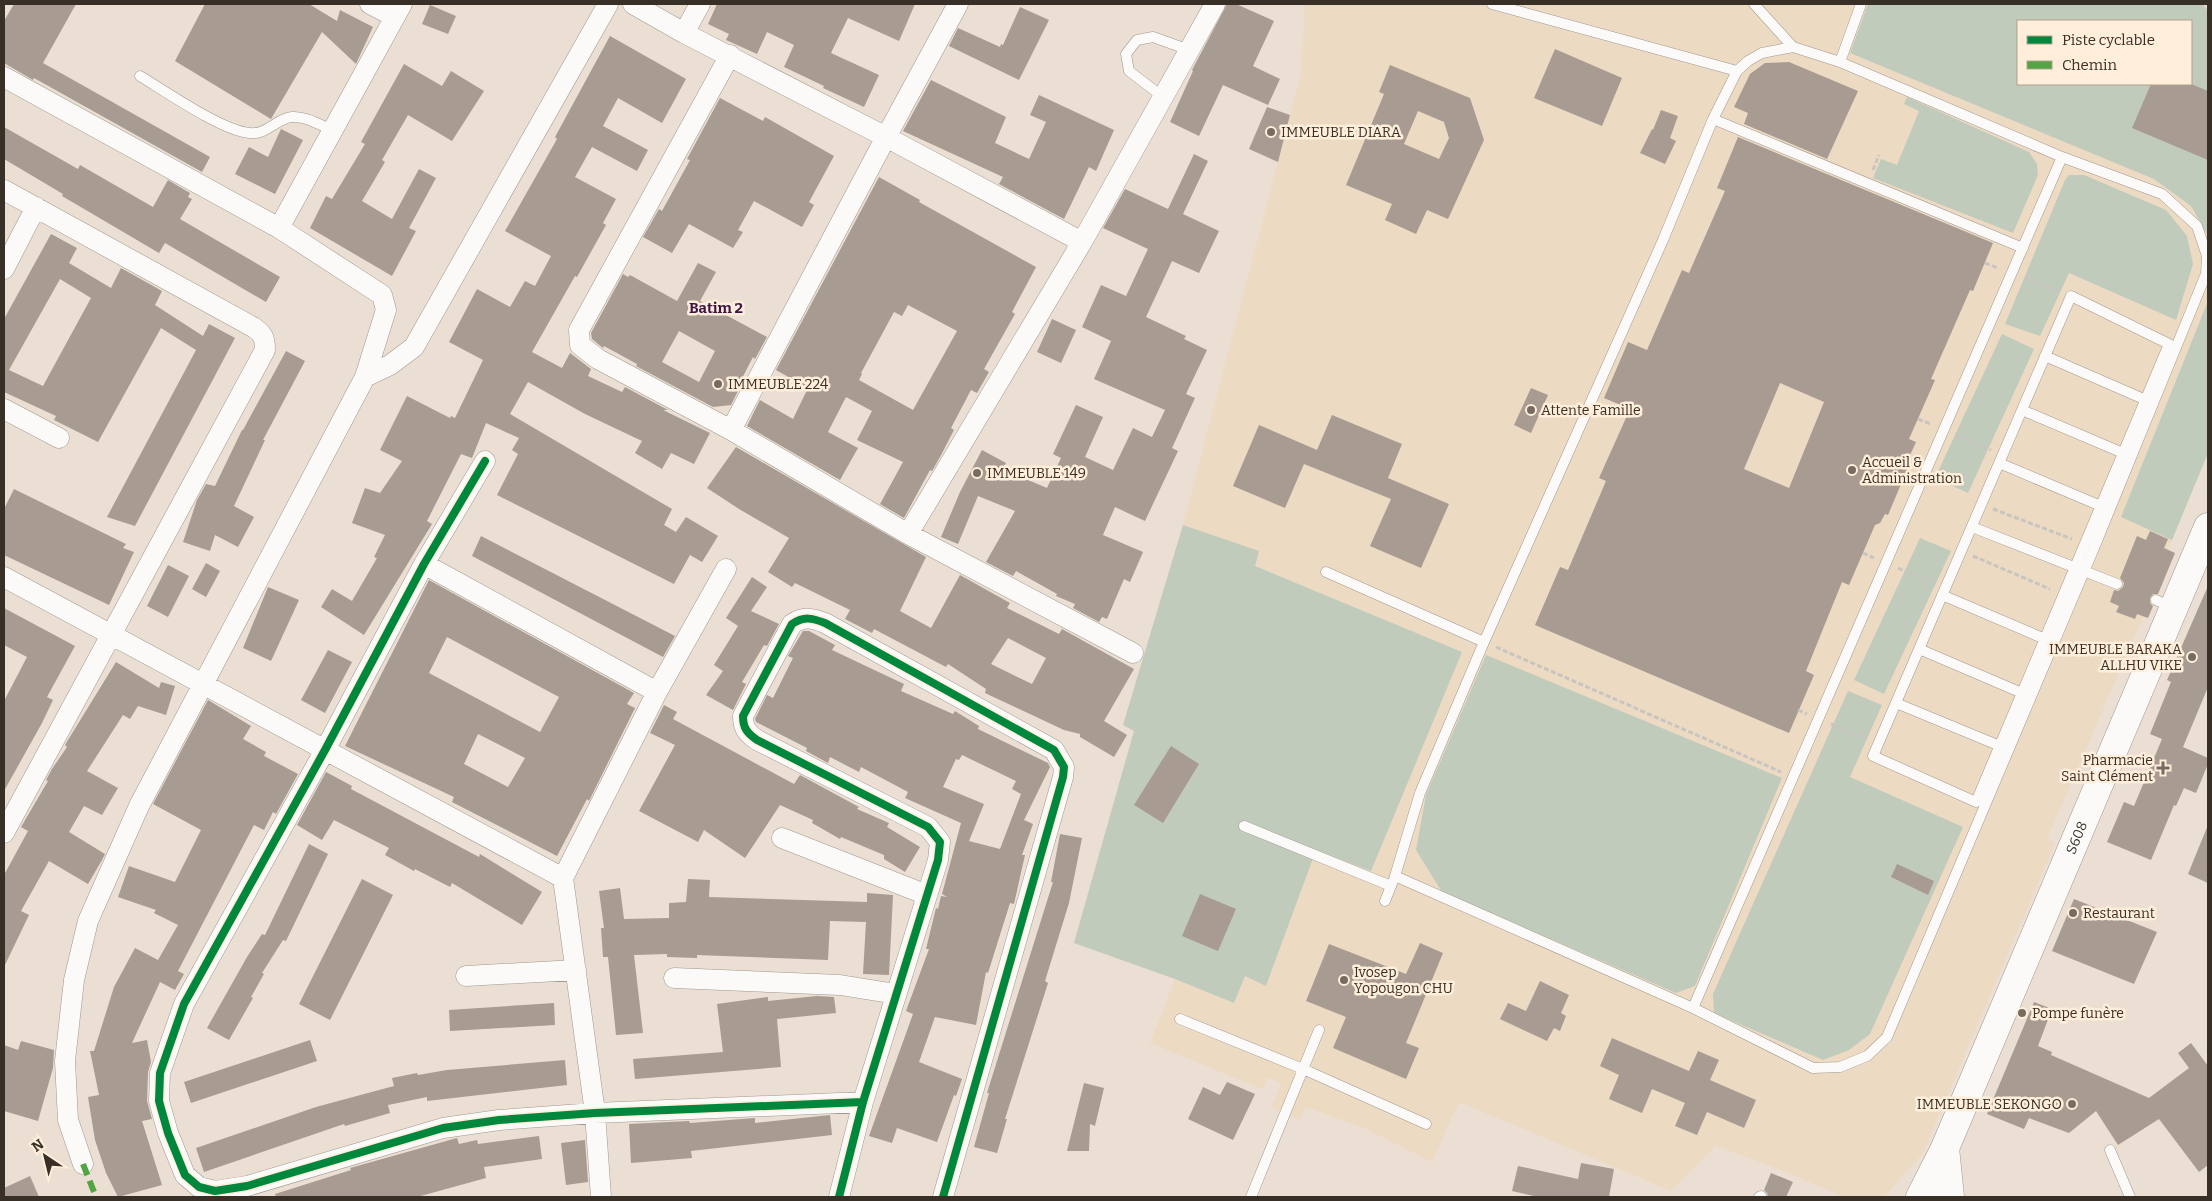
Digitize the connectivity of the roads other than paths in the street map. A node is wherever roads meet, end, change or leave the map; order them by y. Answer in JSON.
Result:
{"nodes":[{"id":1,"x":370,"y":4,"type":"edge"},
{"id":2,"x":608,"y":4,"type":"edge"},
{"id":3,"x":633,"y":4,"type":"edge"},
{"id":4,"x":700,"y":4,"type":"edge"},
{"id":5,"x":958,"y":4,"type":"edge"},
{"id":6,"x":1215,"y":4,"type":"edge"},
{"id":7,"x":1492,"y":4,"type":"edge"},
{"id":8,"x":1754,"y":4,"type":"edge"},
{"id":9,"x":1862,"y":4,"type":"edge"},
{"id":10,"x":398,"y":10,"type":"edge"},
{"id":11,"x":684,"y":33,"type":"junction"},
{"id":12,"x":1793,"y":47,"type":"junction"},
{"id":13,"x":1189,"y":50,"type":"junction"},
{"id":14,"x":730,"y":55,"type":"junction"},
{"id":15,"x":1840,"y":62,"type":"junction"},
{"id":16,"x":1737,"y":71,"type":"junction"},
{"id":17,"x":140,"y":76,"type":"dead end"},
{"id":18,"x":4,"y":77,"type":"edge"},
{"id":19,"x":1163,"y":97,"type":"junction"},
{"id":20,"x":1713,"y":119,"type":"junction"},
{"id":21,"x":332,"y":130,"type":"junction"},
{"id":22,"x":886,"y":137,"type":"junction"},
{"id":23,"x":2062,"y":157,"type":"junction"},
{"id":24,"x":4,"y":190,"type":"edge"},
{"id":25,"x":36,"y":207,"type":"junction"},
{"id":26,"x":280,"y":228,"type":"junction"},
{"id":27,"x":1082,"y":242,"type":"junction"},
{"id":28,"x":2023,"y":248,"type":"junction"},
{"id":29,"x":4,"y":269,"type":"edge"},
{"id":30,"x":2045,"y":356,"type":"junction"},
{"id":31,"x":365,"y":377,"type":"junction"},
{"id":32,"x":2146,"y":400,"type":"junction"},
{"id":33,"x":4,"y":409,"type":"edge"},
{"id":34,"x":2022,"y":410,"type":"junction"},
{"id":35,"x":731,"y":430,"type":"junction"},
{"id":36,"x":59,"y":438,"type":"dead end"},
{"id":37,"x":2123,"y":453,"type":"junction"},
{"id":38,"x":485,"y":461,"type":"dead end"},
{"id":39,"x":1999,"y":463,"type":"junction"},
{"id":40,"x":2101,"y":506,"type":"junction"},
{"id":41,"x":1972,"y":527,"type":"junction"},
{"id":42,"x":2208,"y":527,"type":"edge"},
{"id":43,"x":908,"y":534,"type":"junction"},
{"id":44,"x":424,"y":564,"type":"junction"},
{"id":45,"x":726,"y":569,"type":"dead end"},
{"id":46,"x":2080,"y":570,"type":"junction"},
{"id":47,"x":1326,"y":572,"type":"dead end"},
{"id":48,"x":4,"y":577,"type":"edge"},
{"id":49,"x":2117,"y":584,"type":"dead end"},
{"id":50,"x":1942,"y":595,"type":"junction"},
{"id":51,"x":111,"y":635,"type":"junction"},
{"id":52,"x":2045,"y":639,"type":"junction"},
{"id":53,"x":1484,"y":642,"type":"junction"},
{"id":54,"x":1919,"y":649,"type":"junction"},
{"id":55,"x":1133,"y":653,"type":"dead end"},
{"id":56,"x":202,"y":684,"type":"junction"},
{"id":57,"x":657,"y":692,"type":"junction"},
{"id":58,"x":2022,"y":692,"type":"junction"},
{"id":59,"x":1896,"y":703,"type":"junction"},
{"id":60,"x":2000,"y":746,"type":"junction"},
{"id":61,"x":325,"y":750,"type":"junction"},
{"id":62,"x":1244,"y":826,"type":"dead end"},
{"id":63,"x":4,"y":833,"type":"edge"},
{"id":64,"x":782,"y":838,"type":"dead end"},
{"id":65,"x":1395,"y":876,"type":"junction"},
{"id":66,"x":564,"y":878,"type":"junction"},
{"id":67,"x":1391,"y":886,"type":"junction"},
{"id":68,"x":927,"y":895,"type":"junction"},
{"id":69,"x":1385,"y":901,"type":"dead end"},
{"id":70,"x":576,"y":970,"type":"junction"},
{"id":71,"x":466,"y":976,"type":"dead end"},
{"id":72,"x":674,"y":978,"type":"dead end"},
{"id":73,"x":896,"y":994,"type":"junction"},
{"id":74,"x":1693,"y":1008,"type":"junction"},
{"id":75,"x":1180,"y":1019,"type":"dead end"},
{"id":76,"x":1319,"y":1030,"type":"dead end"},
{"id":77,"x":1303,"y":1068,"type":"junction"},
{"id":78,"x":863,"y":1102,"type":"junction"},
{"id":79,"x":595,"y":1113,"type":"junction"},
{"id":80,"x":1426,"y":1124,"type":"dead end"},
{"id":81,"x":1945,"y":1148,"type":"junction"},
{"id":82,"x":2110,"y":1150,"type":"dead end"},
{"id":83,"x":83,"y":1164,"type":"dead end"},
{"id":84,"x":601,"y":1197,"type":"edge"},
{"id":85,"x":839,"y":1197,"type":"edge"},
{"id":86,"x":943,"y":1197,"type":"edge"},
{"id":87,"x":1251,"y":1197,"type":"edge"},
{"id":88,"x":1920,"y":1197,"type":"edge"},
{"id":89,"x":1950,"y":1197,"type":"edge"},
{"id":90,"x":2130,"y":1197,"type":"edge"}],
"edges":[{"from":1,"to":10,"type":"street"},
{"from":2,"to":31,"type":"street"},
{"from":3,"to":11,"type":"street"},
{"from":4,"to":11,"type":"street"},
{"from":5,"to":22,"type":"street"},
{"from":6,"to":13,"type":"street"},
{"from":7,"to":16,"type":"lane"},
{"from":8,"to":12,"type":"lane"},
{"from":9,"to":15,"type":"lane"},
{"from":10,"to":21,"type":"street"},
{"from":11,"to":14,"type":"street"},
{"from":12,"to":15,"type":"lane"},
{"from":12,"to":16,"type":"lane"},
{"from":13,"to":19,"type":"street"},
{"from":13,"to":19,"type":"lane"},
{"from":14,"to":22,"type":"street"},
{"from":14,"to":35,"type":"street"},
{"from":15,"to":23,"type":"lane"},
{"from":16,"to":20,"type":"lane"},
{"from":17,"to":21,"type":"lane"},
{"from":18,"to":26,"type":"street"},
{"from":19,"to":27,"type":"street"},
{"from":20,"to":28,"type":"lane"},
{"from":20,"to":53,"type":"lane"},
{"from":21,"to":26,"type":"street"},
{"from":22,"to":27,"type":"street"},
{"from":22,"to":35,"type":"street"},
{"from":23,"to":28,"type":"lane"},
{"from":23,"to":46,"type":"lane"},
{"from":24,"to":25,"type":"street"},
{"from":25,"to":29,"type":"street"},
{"from":25,"to":51,"type":"street"},
{"from":26,"to":31,"type":"street"},
{"from":27,"to":43,"type":"street"},
{"from":28,"to":74,"type":"lane"},
{"from":30,"to":32,"type":"lane"},
{"from":30,"to":32,"type":"lane"},
{"from":30,"to":34,"type":"lane"},
{"from":31,"to":56,"type":"street"},
{"from":32,"to":37,"type":"lane"},
{"from":33,"to":36,"type":"street"},
{"from":34,"to":37,"type":"lane"},
{"from":34,"to":39,"type":"lane"},
{"from":35,"to":43,"type":"street"},
{"from":37,"to":40,"type":"lane"},
{"from":38,"to":44,"type":"street"},
{"from":39,"to":40,"type":"lane"},
{"from":39,"to":41,"type":"lane"},
{"from":40,"to":46,"type":"lane"},
{"from":41,"to":46,"type":"lane"},
{"from":41,"to":50,"type":"lane"},
{"from":42,"to":81,"type":"street","name":"S608"},
{"from":43,"to":55,"type":"street"},
{"from":44,"to":57,"type":"street"},
{"from":44,"to":61,"type":"street"},
{"from":45,"to":57,"type":"street"},
{"from":46,"to":49,"type":"lane"},
{"from":46,"to":52,"type":"lane"},
{"from":46,"to":74,"type":"lane"},
{"from":47,"to":53,"type":"lane"},
{"from":48,"to":51,"type":"street"},
{"from":50,"to":52,"type":"lane"},
{"from":50,"to":54,"type":"lane"},
{"from":51,"to":56,"type":"street"},
{"from":51,"to":63,"type":"street"},
{"from":52,"to":58,"type":"lane"},
{"from":53,"to":65,"type":"lane"},
{"from":54,"to":58,"type":"lane"},
{"from":54,"to":59,"type":"lane"},
{"from":56,"to":61,"type":"street"},
{"from":56,"to":83,"type":"street"},
{"from":57,"to":66,"type":"street"},
{"from":58,"to":60,"type":"lane"},
{"from":59,"to":60,"type":"lane"},
{"from":59,"to":60,"type":"lane"},
{"from":61,"to":66,"type":"street"},
{"from":61,"to":79,"type":"street"},
{"from":62,"to":67,"type":"lane"},
{"from":64,"to":68,"type":"street"},
{"from":65,"to":67,"type":"lane"},
{"from":65,"to":74,"type":"lane"},
{"from":66,"to":70,"type":"street"},
{"from":67,"to":69,"type":"lane"},
{"from":68,"to":73,"type":"street"},
{"from":68,"to":86,"type":"street"},
{"from":70,"to":71,"type":"street"},
{"from":70,"to":79,"type":"street"},
{"from":72,"to":73,"type":"street"},
{"from":73,"to":78,"type":"street"},
{"from":75,"to":77,"type":"lane"},
{"from":76,"to":77,"type":"lane"},
{"from":77,"to":80,"type":"lane"},
{"from":77,"to":87,"type":"lane"},
{"from":78,"to":79,"type":"street"},
{"from":78,"to":85,"type":"street"},
{"from":79,"to":84,"type":"street"},
{"from":81,"to":88,"type":"street","name":"S608"},
{"from":81,"to":89,"type":"street","name":"S608"},
{"from":82,"to":90,"type":"lane"}]}
